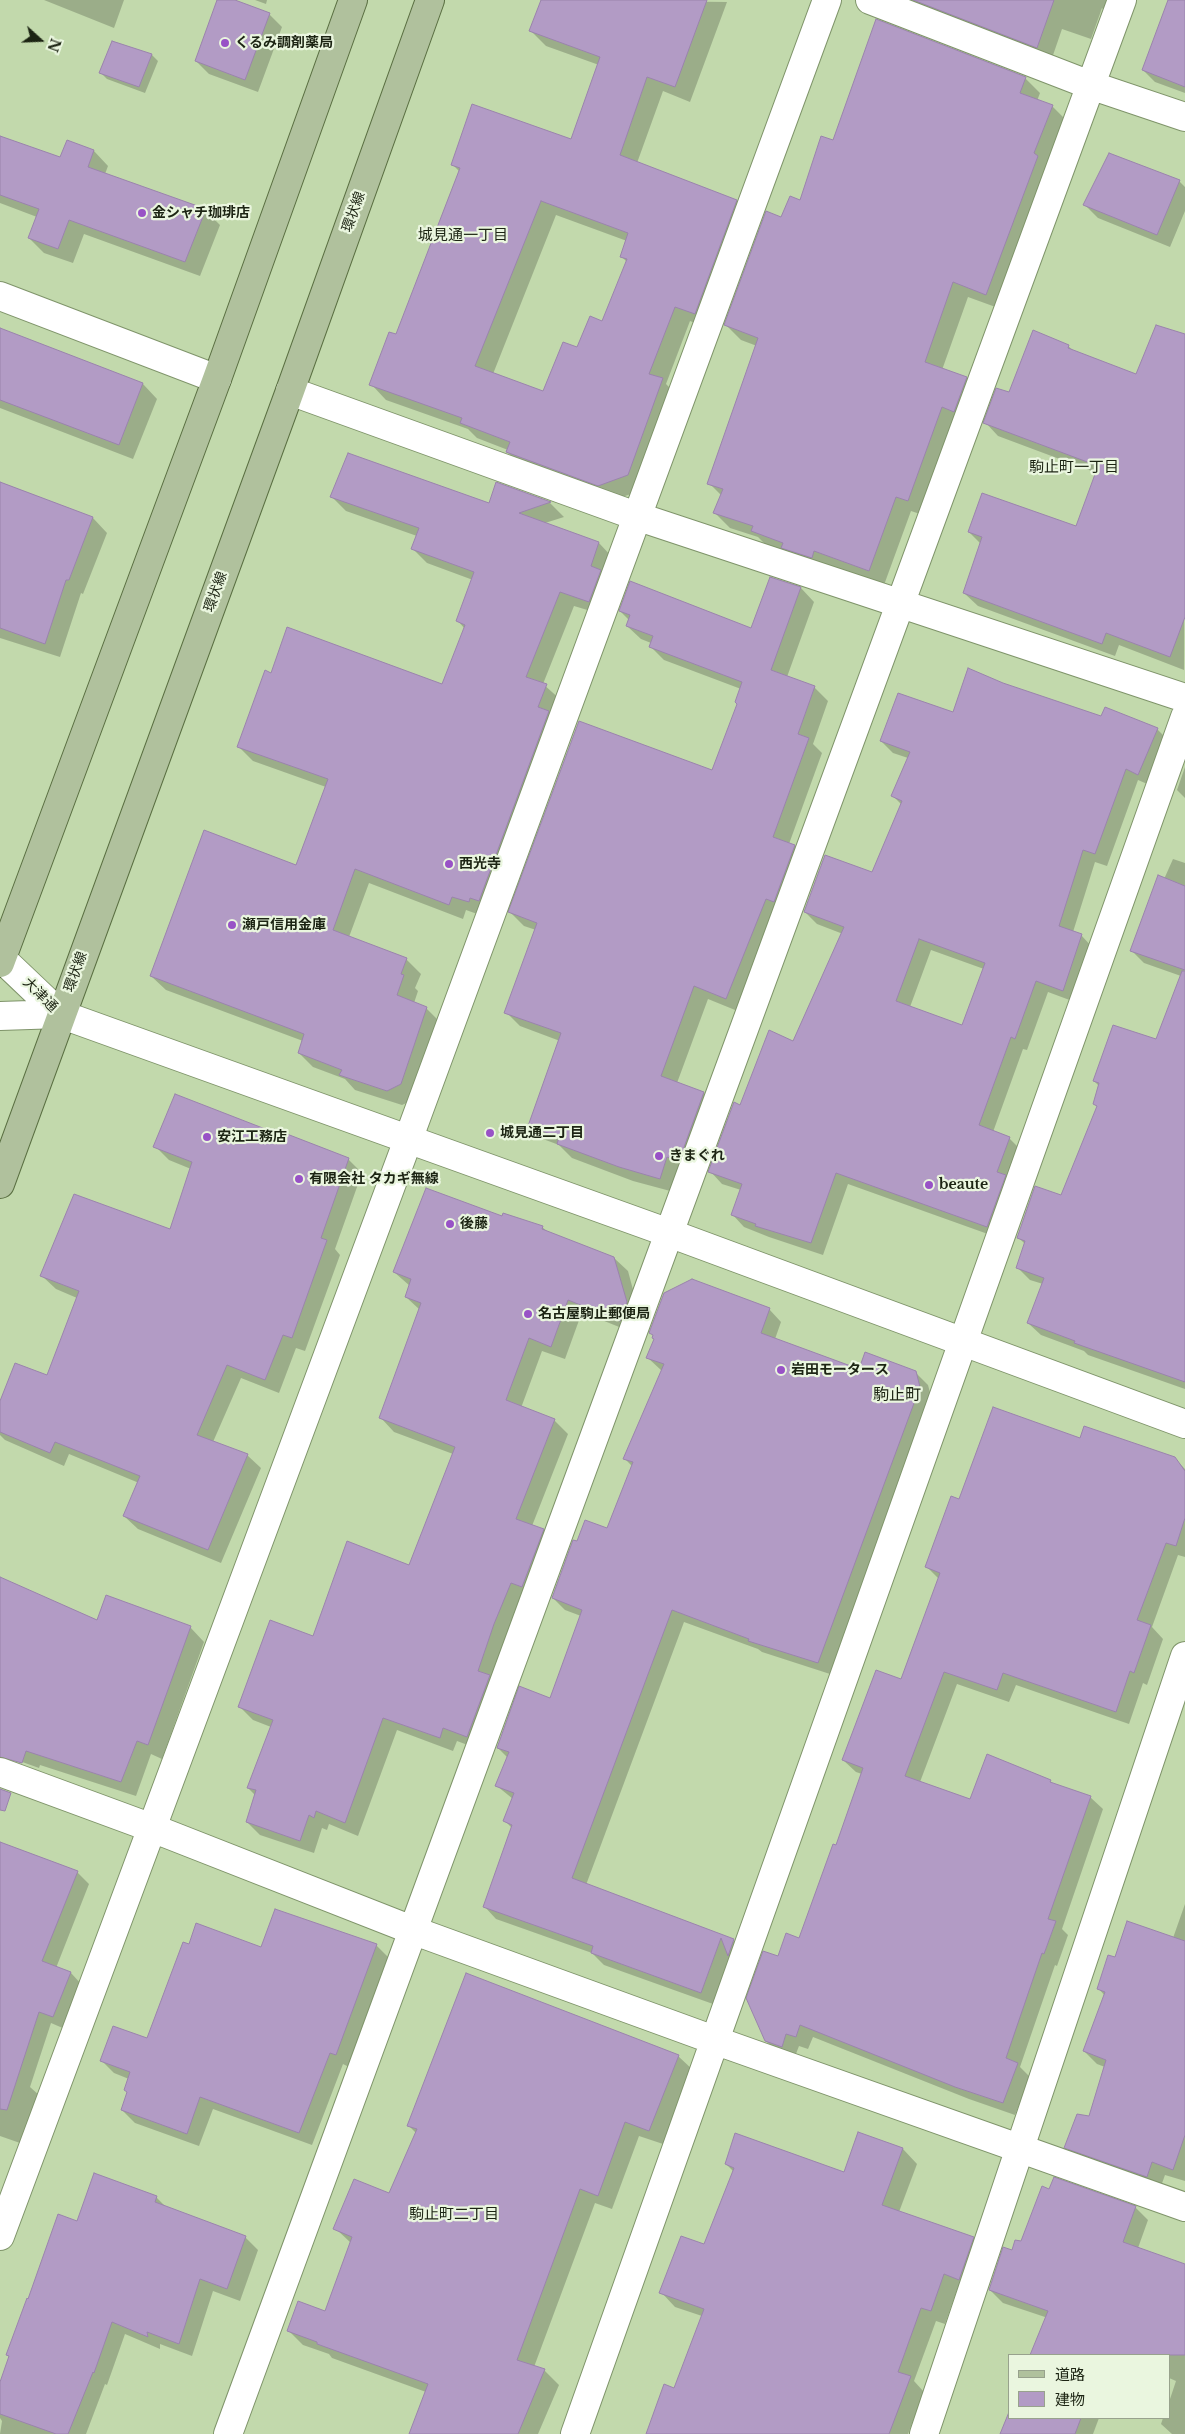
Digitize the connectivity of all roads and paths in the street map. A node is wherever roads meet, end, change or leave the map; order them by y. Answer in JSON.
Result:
{"nodes":[{"id":1,"x":353,"y":0,"type":"edge"},
{"id":2,"x":430,"y":0,"type":"edge"},
{"id":3,"x":826,"y":0,"type":"edge"},
{"id":4,"x":870,"y":0,"type":"edge"},
{"id":5,"x":1122,"y":0,"type":"edge"},
{"id":6,"x":1090,"y":85,"type":"junction"},
{"id":7,"x":1185,"y":117,"type":"edge"},
{"id":8,"x":0,"y":296,"type":"edge"},
{"id":9,"x":217,"y":379,"type":"junction"},
{"id":10,"x":290,"y":391,"type":"junction"},
{"id":11,"x":636,"y":516,"type":"junction"},
{"id":12,"x":900,"y":604,"type":"junction"},
{"id":13,"x":1185,"y":698,"type":"edge"},
{"id":14,"x":1185,"y":717,"type":"edge"},
{"id":15,"x":1,"y":959,"type":"edge"},
{"id":16,"x":60,"y":1014,"type":"junction"},
{"id":17,"x":0,"y":1016,"type":"edge"},
{"id":18,"x":408,"y":1140,"type":"junction"},
{"id":19,"x":0,"y":1184,"type":"edge"},
{"id":20,"x":669,"y":1233,"type":"junction"},
{"id":21,"x":964,"y":1342,"type":"junction"},
{"id":22,"x":1185,"y":1424,"type":"edge"},
{"id":23,"x":1185,"y":1656,"type":"edge"},
{"id":24,"x":0,"y":1772,"type":"edge"},
{"id":25,"x":152,"y":1828,"type":"junction"},
{"id":26,"x":412,"y":1930,"type":"junction"},
{"id":27,"x":714,"y":2040,"type":"junction"},
{"id":28,"x":1019,"y":2147,"type":"junction"},
{"id":29,"x":1185,"y":2207,"type":"edge"},
{"id":30,"x":0,"y":2236,"type":"edge"},
{"id":31,"x":228,"y":2434,"type":"edge"},
{"id":32,"x":575,"y":2434,"type":"edge"},
{"id":33,"x":924,"y":2434,"type":"edge"}],
"edges":[{"from":1,"to":9,"type":"main road"},
{"from":2,"to":10,"type":"main road","name":"環状線"},
{"from":3,"to":11,"type":"street"},
{"from":4,"to":6,"type":"street"},
{"from":5,"to":6,"type":"street"},
{"from":6,"to":7,"type":"street"},
{"from":6,"to":12,"type":"street"},
{"from":8,"to":9,"type":"street"},
{"from":9,"to":15,"type":"main road"},
{"from":10,"to":11,"type":"street"},
{"from":10,"to":16,"type":"main road","name":"環状線"},
{"from":11,"to":12,"type":"street"},
{"from":11,"to":18,"type":"street"},
{"from":12,"to":13,"type":"street"},
{"from":12,"to":20,"type":"street"},
{"from":14,"to":21,"type":"street"},
{"from":15,"to":16,"type":"street","name":"大津通"},
{"from":16,"to":17,"type":"street","name":"大津通"},
{"from":16,"to":18,"type":"street"},
{"from":16,"to":19,"type":"main road","name":"環状線"},
{"from":18,"to":20,"type":"street"},
{"from":18,"to":25,"type":"street"},
{"from":20,"to":21,"type":"street"},
{"from":20,"to":26,"type":"street"},
{"from":21,"to":22,"type":"street"},
{"from":21,"to":27,"type":"street"},
{"from":23,"to":28,"type":"street"},
{"from":24,"to":25,"type":"street"},
{"from":25,"to":26,"type":"street"},
{"from":25,"to":30,"type":"street"},
{"from":26,"to":27,"type":"street"},
{"from":26,"to":31,"type":"street"},
{"from":27,"to":28,"type":"street"},
{"from":27,"to":32,"type":"street"},
{"from":28,"to":29,"type":"street"},
{"from":28,"to":33,"type":"street"}]}
